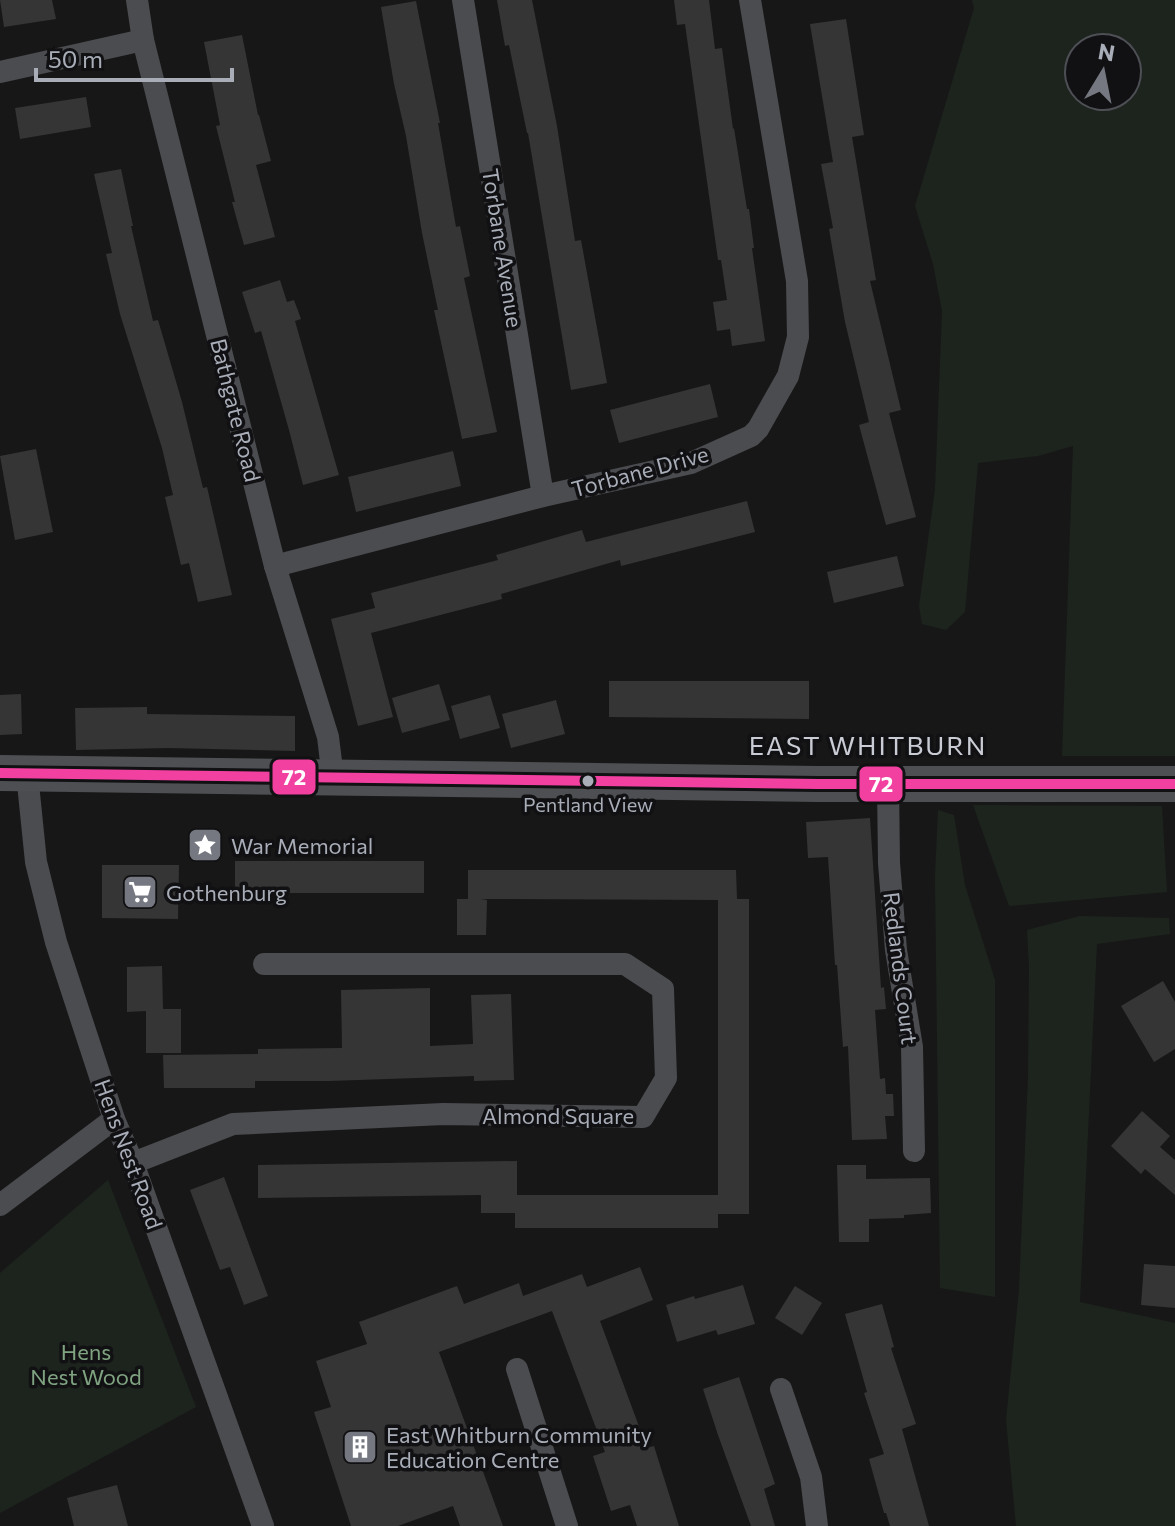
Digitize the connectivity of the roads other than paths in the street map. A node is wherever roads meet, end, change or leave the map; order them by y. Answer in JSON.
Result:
{"nodes":[{"id":1,"x":137,"y":0,"type":"edge"},
{"id":2,"x":463,"y":0,"type":"edge"},
{"id":3,"x":750,"y":0,"type":"edge"},
{"id":4,"x":143,"y":40,"type":"junction"},
{"id":5,"x":0,"y":72,"type":"edge"},
{"id":6,"x":543,"y":496,"type":"junction"},
{"id":7,"x":275,"y":566,"type":"junction"},
{"id":8,"x":13,"y":773,"type":"edge"},
{"id":9,"x":333,"y":778,"type":"junction"},
{"id":10,"x":898,"y":784,"type":"junction"},
{"id":11,"x":1175,"y":784,"type":"edge"},
{"id":12,"x":264,"y":964,"type":"dead end"},
{"id":13,"x":114,"y":1119,"type":"junction"},
{"id":14,"x":914,"y":1151,"type":"dead end"},
{"id":15,"x":133,"y":1163,"type":"junction"},
{"id":16,"x":0,"y":1205,"type":"edge"},
{"id":17,"x":517,"y":1369,"type":"dead end"},
{"id":18,"x":781,"y":1389,"type":"dead end"},
{"id":19,"x":263,"y":1526,"type":"edge"},
{"id":20,"x":567,"y":1526,"type":"edge"},
{"id":21,"x":817,"y":1526,"type":"edge"}],
"edges":[{"from":1,"to":4,"type":"street"},
{"from":2,"to":6,"type":"street","name":"Torbane Avenue"},
{"from":3,"to":6,"type":"street","name":"Torbane Drive"},
{"from":4,"to":5,"type":"street"},
{"from":4,"to":7,"type":"street","name":"Bathgate Road"},
{"from":6,"to":7,"type":"street","name":"Torbane Drive"},
{"from":7,"to":9,"type":"street","name":"Bathgate Road"},
{"from":8,"to":9,"type":"main road"},
{"from":8,"to":13,"type":"street","name":"Hens Nest Road"},
{"from":9,"to":10,"type":"main road"},
{"from":10,"to":11,"type":"main road"},
{"from":10,"to":14,"type":"street","name":"Redlands Court"},
{"from":12,"to":15,"type":"street","name":"Almond Square"},
{"from":13,"to":15,"type":"street","name":"Hens Nest Road"},
{"from":13,"to":16,"type":"street"},
{"from":15,"to":19,"type":"street","name":"Hens Nest Road"},
{"from":17,"to":20,"type":"street"},
{"from":18,"to":21,"type":"street"}]}
